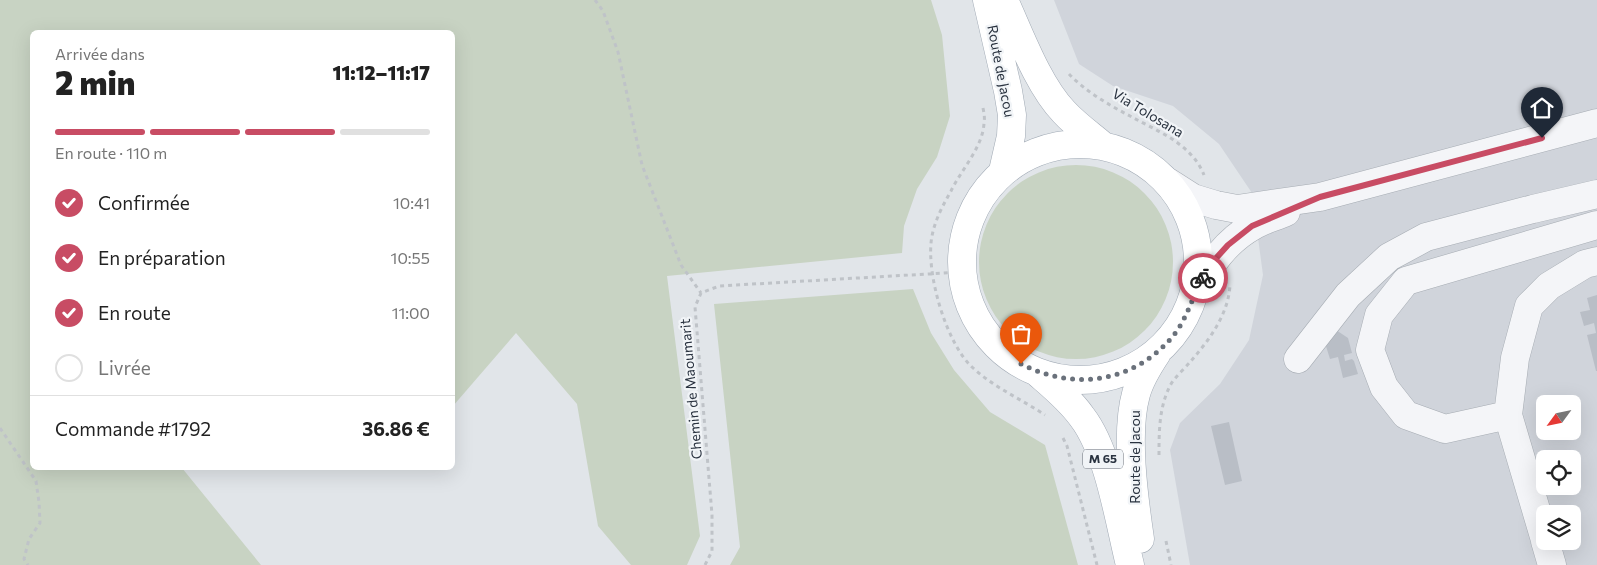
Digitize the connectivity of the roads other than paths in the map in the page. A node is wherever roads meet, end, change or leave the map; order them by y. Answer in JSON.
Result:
{"nodes":[{"id":1,"x":987,"y":0,"type":"edge"},
{"id":2,"x":1004,"y":0,"type":"edge"},
{"id":3,"x":1597,"y":123,"type":"edge"},
{"id":4,"x":1102,"y":145,"type":"junction"},
{"id":5,"x":1003,"y":171,"type":"junction"},
{"id":6,"x":1168,"y":182,"type":"junction"},
{"id":7,"x":1597,"y":194,"type":"edge"},
{"id":8,"x":1320,"y":197,"type":"junction"},
{"id":9,"x":1597,"y":225,"type":"edge"},
{"id":10,"x":1597,"y":261,"type":"edge"},
{"id":11,"x":1195,"y":291,"type":"junction"},
{"id":12,"x":1157,"y":353,"type":"junction"},
{"id":13,"x":1298,"y":359,"type":"dead end"},
{"id":14,"x":1038,"y":373,"type":"junction"},
{"id":15,"x":1508,"y":415,"type":"junction"},
{"id":16,"x":1536,"y":510,"type":"edge"},
{"id":17,"x":1548,"y":550,"type":"edge"},
{"id":18,"x":1130,"y":565,"type":"edge"},
{"id":19,"x":1143,"y":565,"type":"edge"},
{"id":20,"x":1552,"y":565,"type":"edge"}],
"edges":[{"from":1,"to":5,"type":"main road","name":"Route de Jacou"},
{"from":2,"to":4,"type":"main road","name":"Route de Jacou"},
{"from":3,"to":8,"type":"street"},
{"from":4,"to":5,"type":"main road","name":"Route de Jacou"},
{"from":4,"to":6,"type":"main road","name":"Route de Jacou"},
{"from":5,"to":14,"type":"main road","name":"Route de Jacou"},
{"from":6,"to":8,"type":"street"},
{"from":6,"to":11,"type":"main road","name":"Route de Jacou"},
{"from":7,"to":13,"type":"street"},
{"from":8,"to":11,"type":"street"},
{"from":9,"to":15,"type":"street"},
{"from":10,"to":15,"type":"street"},
{"from":11,"to":12,"type":"main road","name":"Route de Jacou"},
{"from":12,"to":14,"type":"main road","name":"Route de Jacou"},
{"from":12,"to":19,"type":"main road","name":"Route de Jacou","number":"M 65"},
{"from":14,"to":18,"type":"main road","name":"Route de Jacou","number":"M 65"},
{"from":15,"to":16,"type":"street"},
{"from":17,"to":20,"type":"street"}]}
